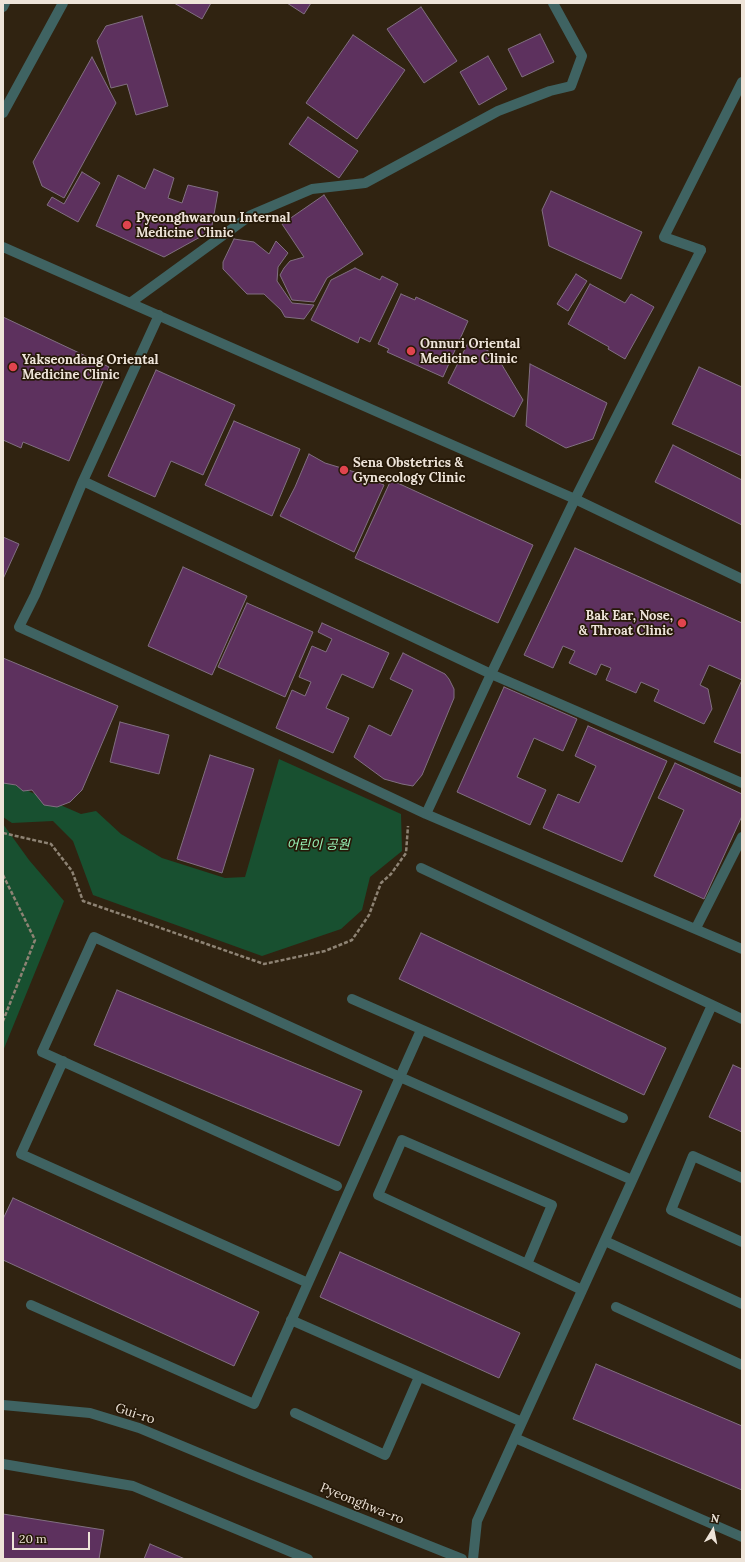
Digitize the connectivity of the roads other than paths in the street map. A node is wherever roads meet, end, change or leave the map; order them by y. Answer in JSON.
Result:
{"nodes":[{"id":1,"x":5,"y":3,"type":"edge"},
{"id":2,"x":63,"y":3,"type":"edge"},
{"id":3,"x":553,"y":3,"type":"edge"},
{"id":4,"x":3,"y":7,"type":"edge"},
{"id":5,"x":741,"y":85,"type":"edge"},
{"id":6,"x":3,"y":113,"type":"edge"},
{"id":7,"x":673,"y":220,"type":"dead end"},
{"id":8,"x":3,"y":247,"type":"edge"},
{"id":9,"x":130,"y":302,"type":"junction"},
{"id":10,"x":159,"y":315,"type":"junction"},
{"id":11,"x":83,"y":481,"type":"junction"},
{"id":12,"x":575,"y":499,"type":"junction"},
{"id":13,"x":742,"y":579,"type":"edge"},
{"id":14,"x":491,"y":674,"type":"junction"},
{"id":15,"x":742,"y":783,"type":"edge"},
{"id":16,"x":426,"y":814,"type":"junction"},
{"id":17,"x":742,"y":837,"type":"edge"},
{"id":18,"x":421,"y":868,"type":"dead end"},
{"id":19,"x":696,"y":928,"type":"junction"},
{"id":20,"x":742,"y":949,"type":"edge"},
{"id":21,"x":352,"y":999,"type":"dead end"},
{"id":22,"x":712,"y":1005,"type":"junction"},
{"id":23,"x":742,"y":1019,"type":"edge"},
{"id":24,"x":421,"y":1030,"type":"junction"},
{"id":25,"x":63,"y":1061,"type":"junction"},
{"id":26,"x":400,"y":1077,"type":"junction"},
{"id":27,"x":623,"y":1118,"type":"dead end"},
{"id":28,"x":742,"y":1178,"type":"edge"},
{"id":29,"x":632,"y":1180,"type":"junction"},
{"id":30,"x":337,"y":1186,"type":"dead end"},
{"id":31,"x":605,"y":1241,"type":"junction"},
{"id":32,"x":742,"y":1242,"type":"edge"},
{"id":33,"x":527,"y":1264,"type":"junction"},
{"id":34,"x":308,"y":1283,"type":"junction"},
{"id":35,"x":582,"y":1290,"type":"junction"},
{"id":36,"x":742,"y":1304,"type":"edge"},
{"id":37,"x":31,"y":1305,"type":"dead end"},
{"id":38,"x":616,"y":1307,"type":"dead end"},
{"id":39,"x":291,"y":1320,"type":"junction"},
{"id":40,"x":742,"y":1365,"type":"edge"},
{"id":41,"x":419,"y":1377,"type":"junction"},
{"id":42,"x":3,"y":1405,"type":"edge"},
{"id":43,"x":295,"y":1413,"type":"dead end"},
{"id":44,"x":522,"y":1422,"type":"junction"},
{"id":45,"x":515,"y":1438,"type":"junction"},
{"id":46,"x":3,"y":1464,"type":"edge"},
{"id":47,"x":252,"y":1475,"type":"joint"},
{"id":48,"x":742,"y":1537,"type":"edge"},
{"id":49,"x":308,"y":1559,"type":"edge"},
{"id":50,"x":462,"y":1559,"type":"edge"},
{"id":51,"x":473,"y":1559,"type":"edge"}],
"edges":[{"from":1,"to":4,"type":"street"},
{"from":2,"to":6,"type":"street"},
{"from":3,"to":9,"type":"street"},
{"from":5,"to":7,"type":"street"},
{"from":5,"to":12,"type":"street"},
{"from":8,"to":9,"type":"street"},
{"from":9,"to":10,"type":"street"},
{"from":10,"to":11,"type":"street"},
{"from":10,"to":12,"type":"street"},
{"from":11,"to":14,"type":"street"},
{"from":11,"to":16,"type":"street"},
{"from":12,"to":13,"type":"street"},
{"from":12,"to":14,"type":"street"},
{"from":14,"to":15,"type":"street"},
{"from":14,"to":16,"type":"street"},
{"from":16,"to":19,"type":"street"},
{"from":17,"to":19,"type":"street"},
{"from":18,"to":22,"type":"street"},
{"from":19,"to":20,"type":"street"},
{"from":21,"to":24,"type":"street"},
{"from":22,"to":23,"type":"street"},
{"from":22,"to":29,"type":"street"},
{"from":24,"to":26,"type":"street"},
{"from":24,"to":27,"type":"street"},
{"from":25,"to":26,"type":"street"},
{"from":25,"to":30,"type":"street"},
{"from":25,"to":34,"type":"street"},
{"from":26,"to":29,"type":"street"},
{"from":26,"to":34,"type":"street"},
{"from":28,"to":32,"type":"street"},
{"from":29,"to":31,"type":"street"},
{"from":31,"to":35,"type":"street"},
{"from":31,"to":36,"type":"street"},
{"from":33,"to":33,"type":"street"},
{"from":33,"to":35,"type":"street"},
{"from":34,"to":39,"type":"street"},
{"from":35,"to":44,"type":"street"},
{"from":37,"to":39,"type":"street"},
{"from":38,"to":40,"type":"street"},
{"from":39,"to":41,"type":"street"},
{"from":41,"to":43,"type":"street"},
{"from":41,"to":44,"type":"street"},
{"from":42,"to":47,"type":"street","name":"Gui-ro"},
{"from":44,"to":45,"type":"street"},
{"from":45,"to":48,"type":"street"},
{"from":45,"to":51,"type":"street"},
{"from":46,"to":49,"type":"street"},
{"from":47,"to":50,"type":"street","name":"Pyeonghwa-ro"}]}
